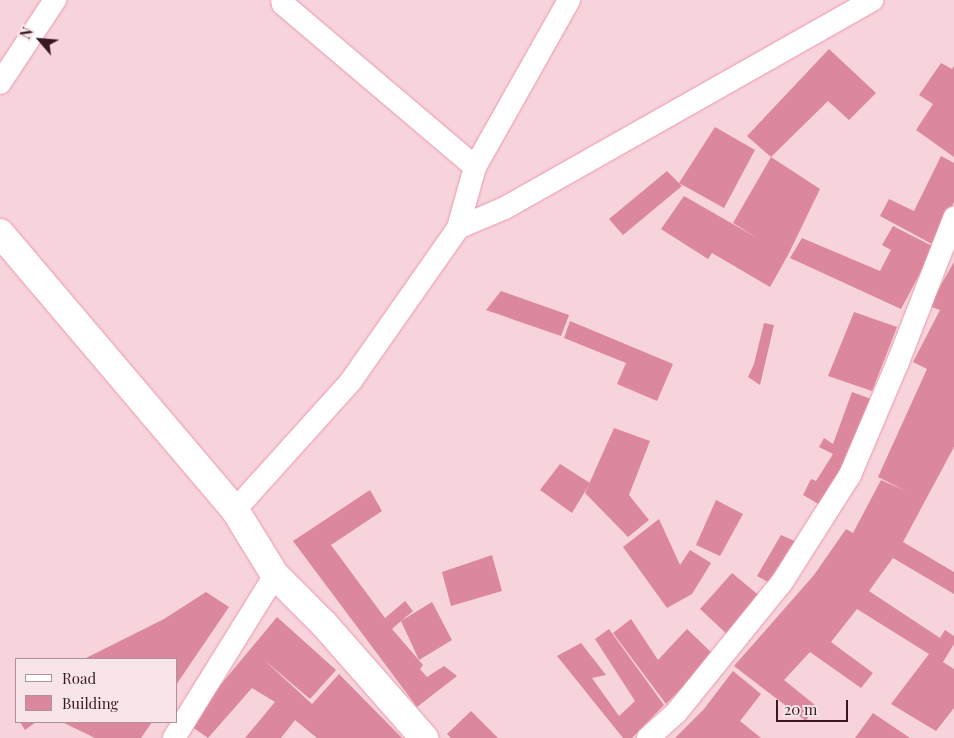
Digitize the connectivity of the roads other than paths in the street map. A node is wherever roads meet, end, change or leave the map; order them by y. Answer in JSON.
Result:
{"nodes":[{"id":1,"x":55,"y":0,"type":"edge"},
{"id":2,"x":282,"y":0,"type":"edge"},
{"id":3,"x":569,"y":0,"type":"edge"},
{"id":4,"x":872,"y":0,"type":"edge"},
{"id":5,"x":0,"y":82,"type":"edge"},
{"id":6,"x":475,"y":167,"type":"junction"},
{"id":7,"x":954,"y":218,"type":"edge"},
{"id":8,"x":458,"y":228,"type":"junction"},
{"id":9,"x":0,"y":233,"type":"edge"},
{"id":10,"x":235,"y":510,"type":"junction"},
{"id":11,"x":275,"y":575,"type":"junction"},
{"id":12,"x":174,"y":738,"type":"edge"},
{"id":13,"x":424,"y":738,"type":"edge"},
{"id":14,"x":648,"y":738,"type":"edge"}],
"edges":[{"from":1,"to":5,"type":"street"},
{"from":2,"to":6,"type":"street"},
{"from":3,"to":6,"type":"street"},
{"from":4,"to":8,"type":"street"},
{"from":6,"to":8,"type":"street"},
{"from":7,"to":14,"type":"street"},
{"from":8,"to":10,"type":"street"},
{"from":9,"to":10,"type":"street"},
{"from":10,"to":11,"type":"street"},
{"from":11,"to":12,"type":"street"},
{"from":11,"to":13,"type":"street"}]}
